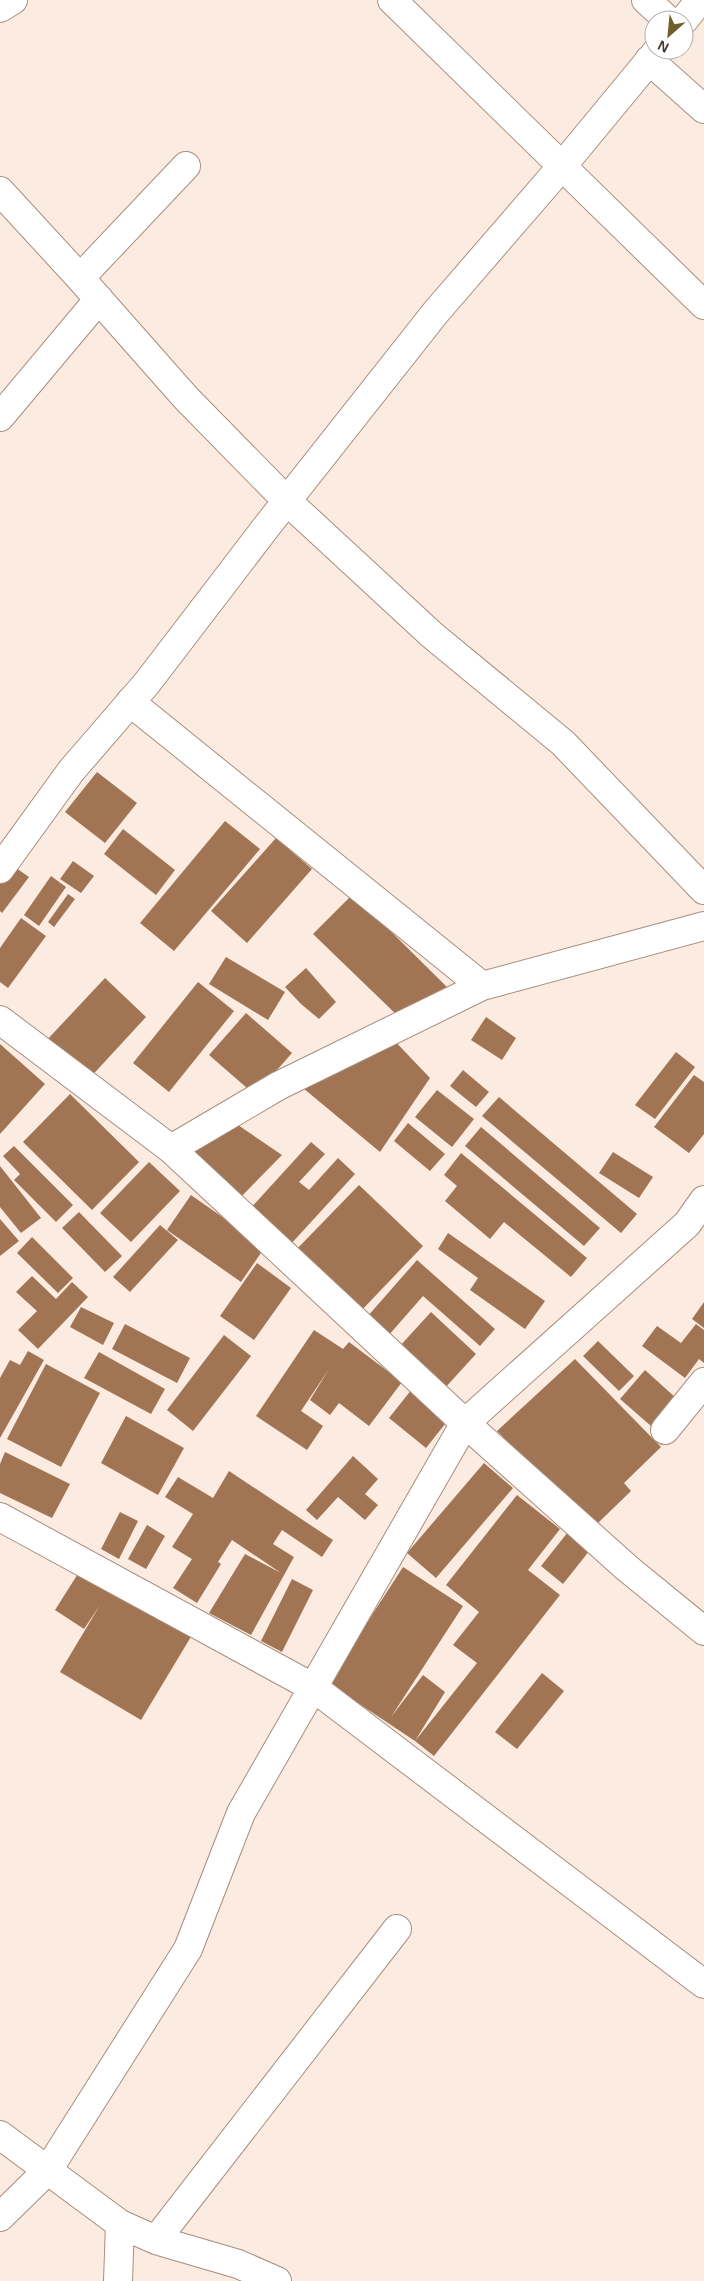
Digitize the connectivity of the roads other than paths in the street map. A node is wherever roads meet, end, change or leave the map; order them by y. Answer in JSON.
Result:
{"nodes":[{"id":1,"x":13,"y":0,"type":"edge"},
{"id":2,"x":392,"y":0,"type":"edge"},
{"id":3,"x":646,"y":0,"type":"edge"},
{"id":4,"x":700,"y":0,"type":"edge"},
{"id":5,"x":0,"y":8,"type":"edge"},
{"id":6,"x":657,"y":10,"type":"edge"},
{"id":7,"x":692,"y":10,"type":"edge"},
{"id":8,"x":650,"y":60,"type":"edge"},
{"id":9,"x":659,"y":60,"type":"edge"},
{"id":10,"x":704,"y":109,"type":"edge"},
{"id":11,"x":563,"y":165,"type":"junction"},
{"id":12,"x":186,"y":166,"type":"dead end"},
{"id":13,"x":0,"y":191,"type":"edge"},
{"id":14,"x":80,"y":278,"type":"junction"},
{"id":15,"x":99,"y":299,"type":"junction"},
{"id":16,"x":704,"y":305,"type":"edge"},
{"id":17,"x":0,"y":417,"type":"edge"},
{"id":18,"x":287,"y":501,"type":"junction"},
{"id":19,"x":130,"y":702,"type":"junction"},
{"id":20,"x":0,"y":869,"type":"edge"},
{"id":21,"x":704,"y":890,"type":"edge"},
{"id":22,"x":704,"y":926,"type":"edge"},
{"id":23,"x":482,"y":986,"type":"junction"},
{"id":24,"x":0,"y":1020,"type":"edge"},
{"id":25,"x":171,"y":1149,"type":"junction"},
{"id":26,"x":704,"y":1200,"type":"edge"},
{"id":27,"x":704,"y":1382,"type":"edge"},
{"id":28,"x":465,"y":1424,"type":"junction"},
{"id":29,"x":665,"y":1430,"type":"dead end"},
{"id":30,"x":0,"y":1517,"type":"edge"},
{"id":31,"x":704,"y":1631,"type":"edge"},
{"id":32,"x":314,"y":1688,"type":"junction"},
{"id":33,"x":397,"y":1929,"type":"dead end"},
{"id":34,"x":704,"y":1984,"type":"edge"},
{"id":35,"x":0,"y":2135,"type":"edge"},
{"id":36,"x":48,"y":2170,"type":"junction"},
{"id":37,"x":0,"y":2217,"type":"edge"},
{"id":38,"x":120,"y":2224,"type":"junction"},
{"id":39,"x":156,"y":2240,"type":"junction"},
{"id":40,"x":239,"y":2272,"type":"edge"},
{"id":41,"x":118,"y":2281,"type":"edge"},
{"id":42,"x":277,"y":2281,"type":"edge"}],
"edges":[{"from":1,"to":5,"type":"street"},
{"from":2,"to":11,"type":"street"},
{"from":3,"to":6,"type":"street"},
{"from":4,"to":7,"type":"street"},
{"from":8,"to":11,"type":"street"},
{"from":9,"to":10,"type":"street"},
{"from":11,"to":16,"type":"street"},
{"from":11,"to":18,"type":"street"},
{"from":12,"to":14,"type":"street"},
{"from":13,"to":14,"type":"street"},
{"from":14,"to":15,"type":"street"},
{"from":15,"to":17,"type":"street"},
{"from":15,"to":18,"type":"street"},
{"from":18,"to":19,"type":"street"},
{"from":18,"to":21,"type":"street"},
{"from":19,"to":20,"type":"street"},
{"from":19,"to":23,"type":"street"},
{"from":22,"to":23,"type":"street"},
{"from":23,"to":25,"type":"street"},
{"from":24,"to":25,"type":"street"},
{"from":25,"to":28,"type":"street"},
{"from":26,"to":28,"type":"street"},
{"from":27,"to":29,"type":"street"},
{"from":28,"to":31,"type":"street"},
{"from":28,"to":32,"type":"street"},
{"from":30,"to":32,"type":"street"},
{"from":32,"to":34,"type":"street"},
{"from":32,"to":36,"type":"street"},
{"from":33,"to":39,"type":"street"},
{"from":35,"to":36,"type":"street"},
{"from":36,"to":37,"type":"street"},
{"from":36,"to":38,"type":"street"},
{"from":38,"to":39,"type":"street"},
{"from":38,"to":41,"type":"street"},
{"from":39,"to":40,"type":"street"},
{"from":40,"to":42,"type":"street"}]}
